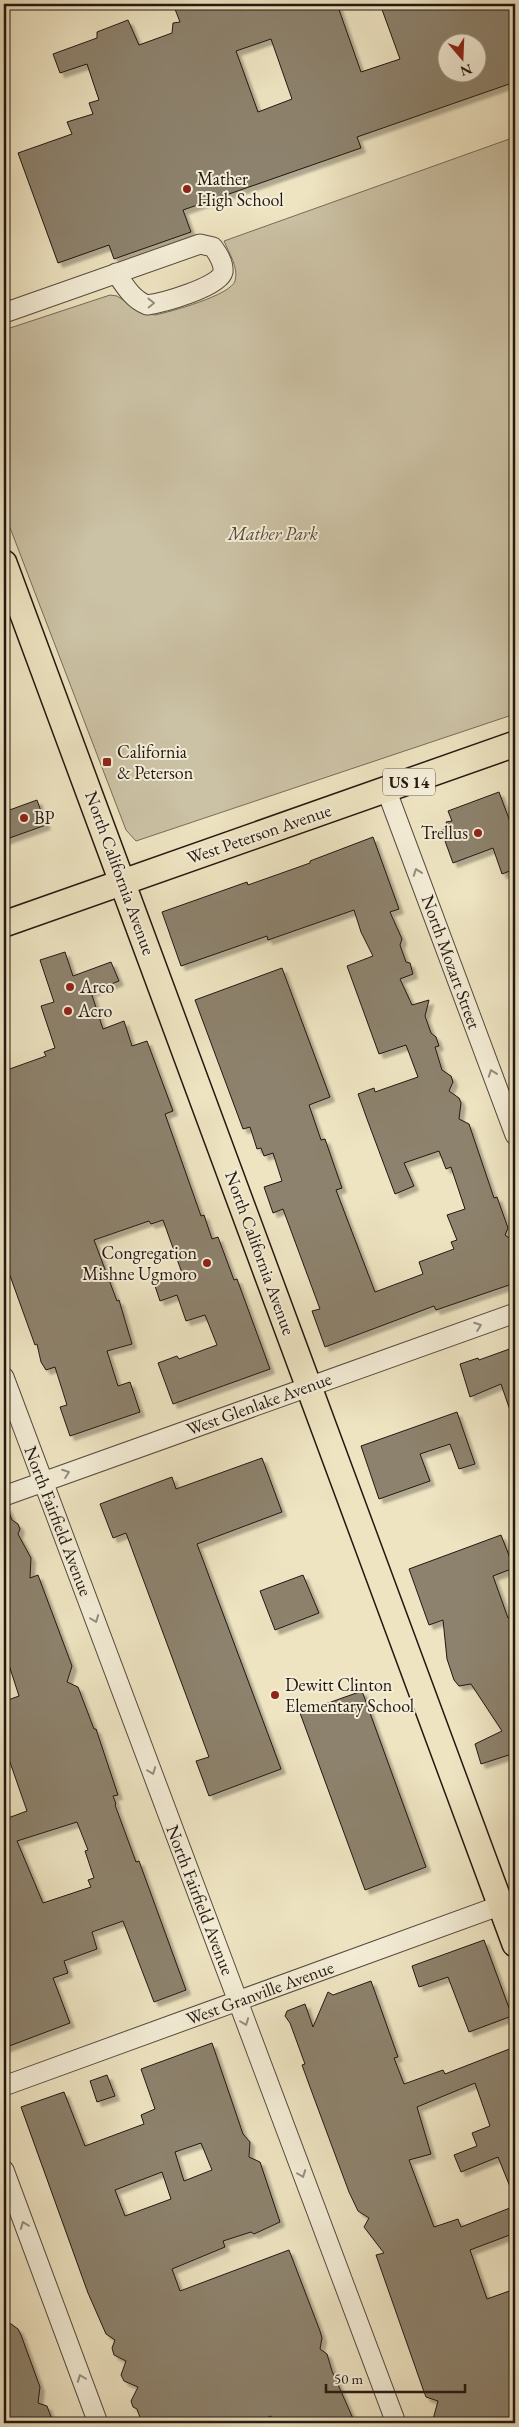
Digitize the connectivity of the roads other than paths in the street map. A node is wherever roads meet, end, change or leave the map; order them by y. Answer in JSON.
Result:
{"nodes":[{"id":1,"x":116,"y":273,"type":"junction"},
{"id":2,"x":4,"y":313,"type":"edge"},
{"id":3,"x":4,"y":563,"type":"edge"},
{"id":4,"x":515,"y":744,"type":"edge"},
{"id":5,"x":386,"y":789,"type":"junction"},
{"id":6,"x":123,"y":882,"type":"junction"},
{"id":7,"x":4,"y":924,"type":"edge"},
{"id":8,"x":515,"y":1136,"type":"edge"},
{"id":9,"x":515,"y":1313,"type":"edge"},
{"id":10,"x":4,"y":1377,"type":"edge"},
{"id":11,"x":309,"y":1386,"type":"junction"},
{"id":12,"x":43,"y":1482,"type":"junction"},
{"id":13,"x":4,"y":1496,"type":"edge"},
{"id":14,"x":508,"y":1903,"type":"edge"},
{"id":15,"x":515,"y":1944,"type":"edge"},
{"id":16,"x":238,"y":2001,"type":"junction"},
{"id":17,"x":4,"y":2086,"type":"edge"},
{"id":18,"x":4,"y":2170,"type":"edge"},
{"id":19,"x":98,"y":2423,"type":"edge"},
{"id":20,"x":396,"y":2423,"type":"edge"}],
"edges":[{"from":1,"to":1,"type":"street","one_way":true},
{"from":1,"to":2,"type":"street"},
{"from":3,"to":6,"type":"main road","name":"North California Avenue"},
{"from":4,"to":5,"type":"main road","name":"West Peterson Avenue","number":"US 14"},
{"from":5,"to":6,"type":"main road","name":"West Peterson Avenue","number":"US 14"},
{"from":8,"to":5,"type":"street","name":"North Mozart Street","one_way":true},
{"from":6,"to":7,"type":"main road","name":"West Peterson Avenue","number":"US 14"},
{"from":6,"to":11,"type":"main road","name":"North California Avenue"},
{"from":11,"to":9,"type":"street","name":"West Glenlake Avenue","one_way":true},
{"from":10,"to":12,"type":"street","name":"North Fairfield Avenue"},
{"from":12,"to":11,"type":"street","name":"West Glenlake Avenue","one_way":true},
{"from":11,"to":14,"type":"main road","name":"North California Avenue"},
{"from":12,"to":13,"type":"street","name":"West Glenlake Avenue"},
{"from":12,"to":16,"type":"street","name":"North Fairfield Avenue","one_way":true},
{"from":14,"to":15,"type":"main road","name":"North California Avenue"},
{"from":14,"to":16,"type":"street","name":"West Granville Avenue"},
{"from":16,"to":17,"type":"street","name":"West Granville Avenue"},
{"from":16,"to":20,"type":"street","name":"North Fairfield Avenue","one_way":true},
{"from":19,"to":18,"type":"street","one_way":true}]}
